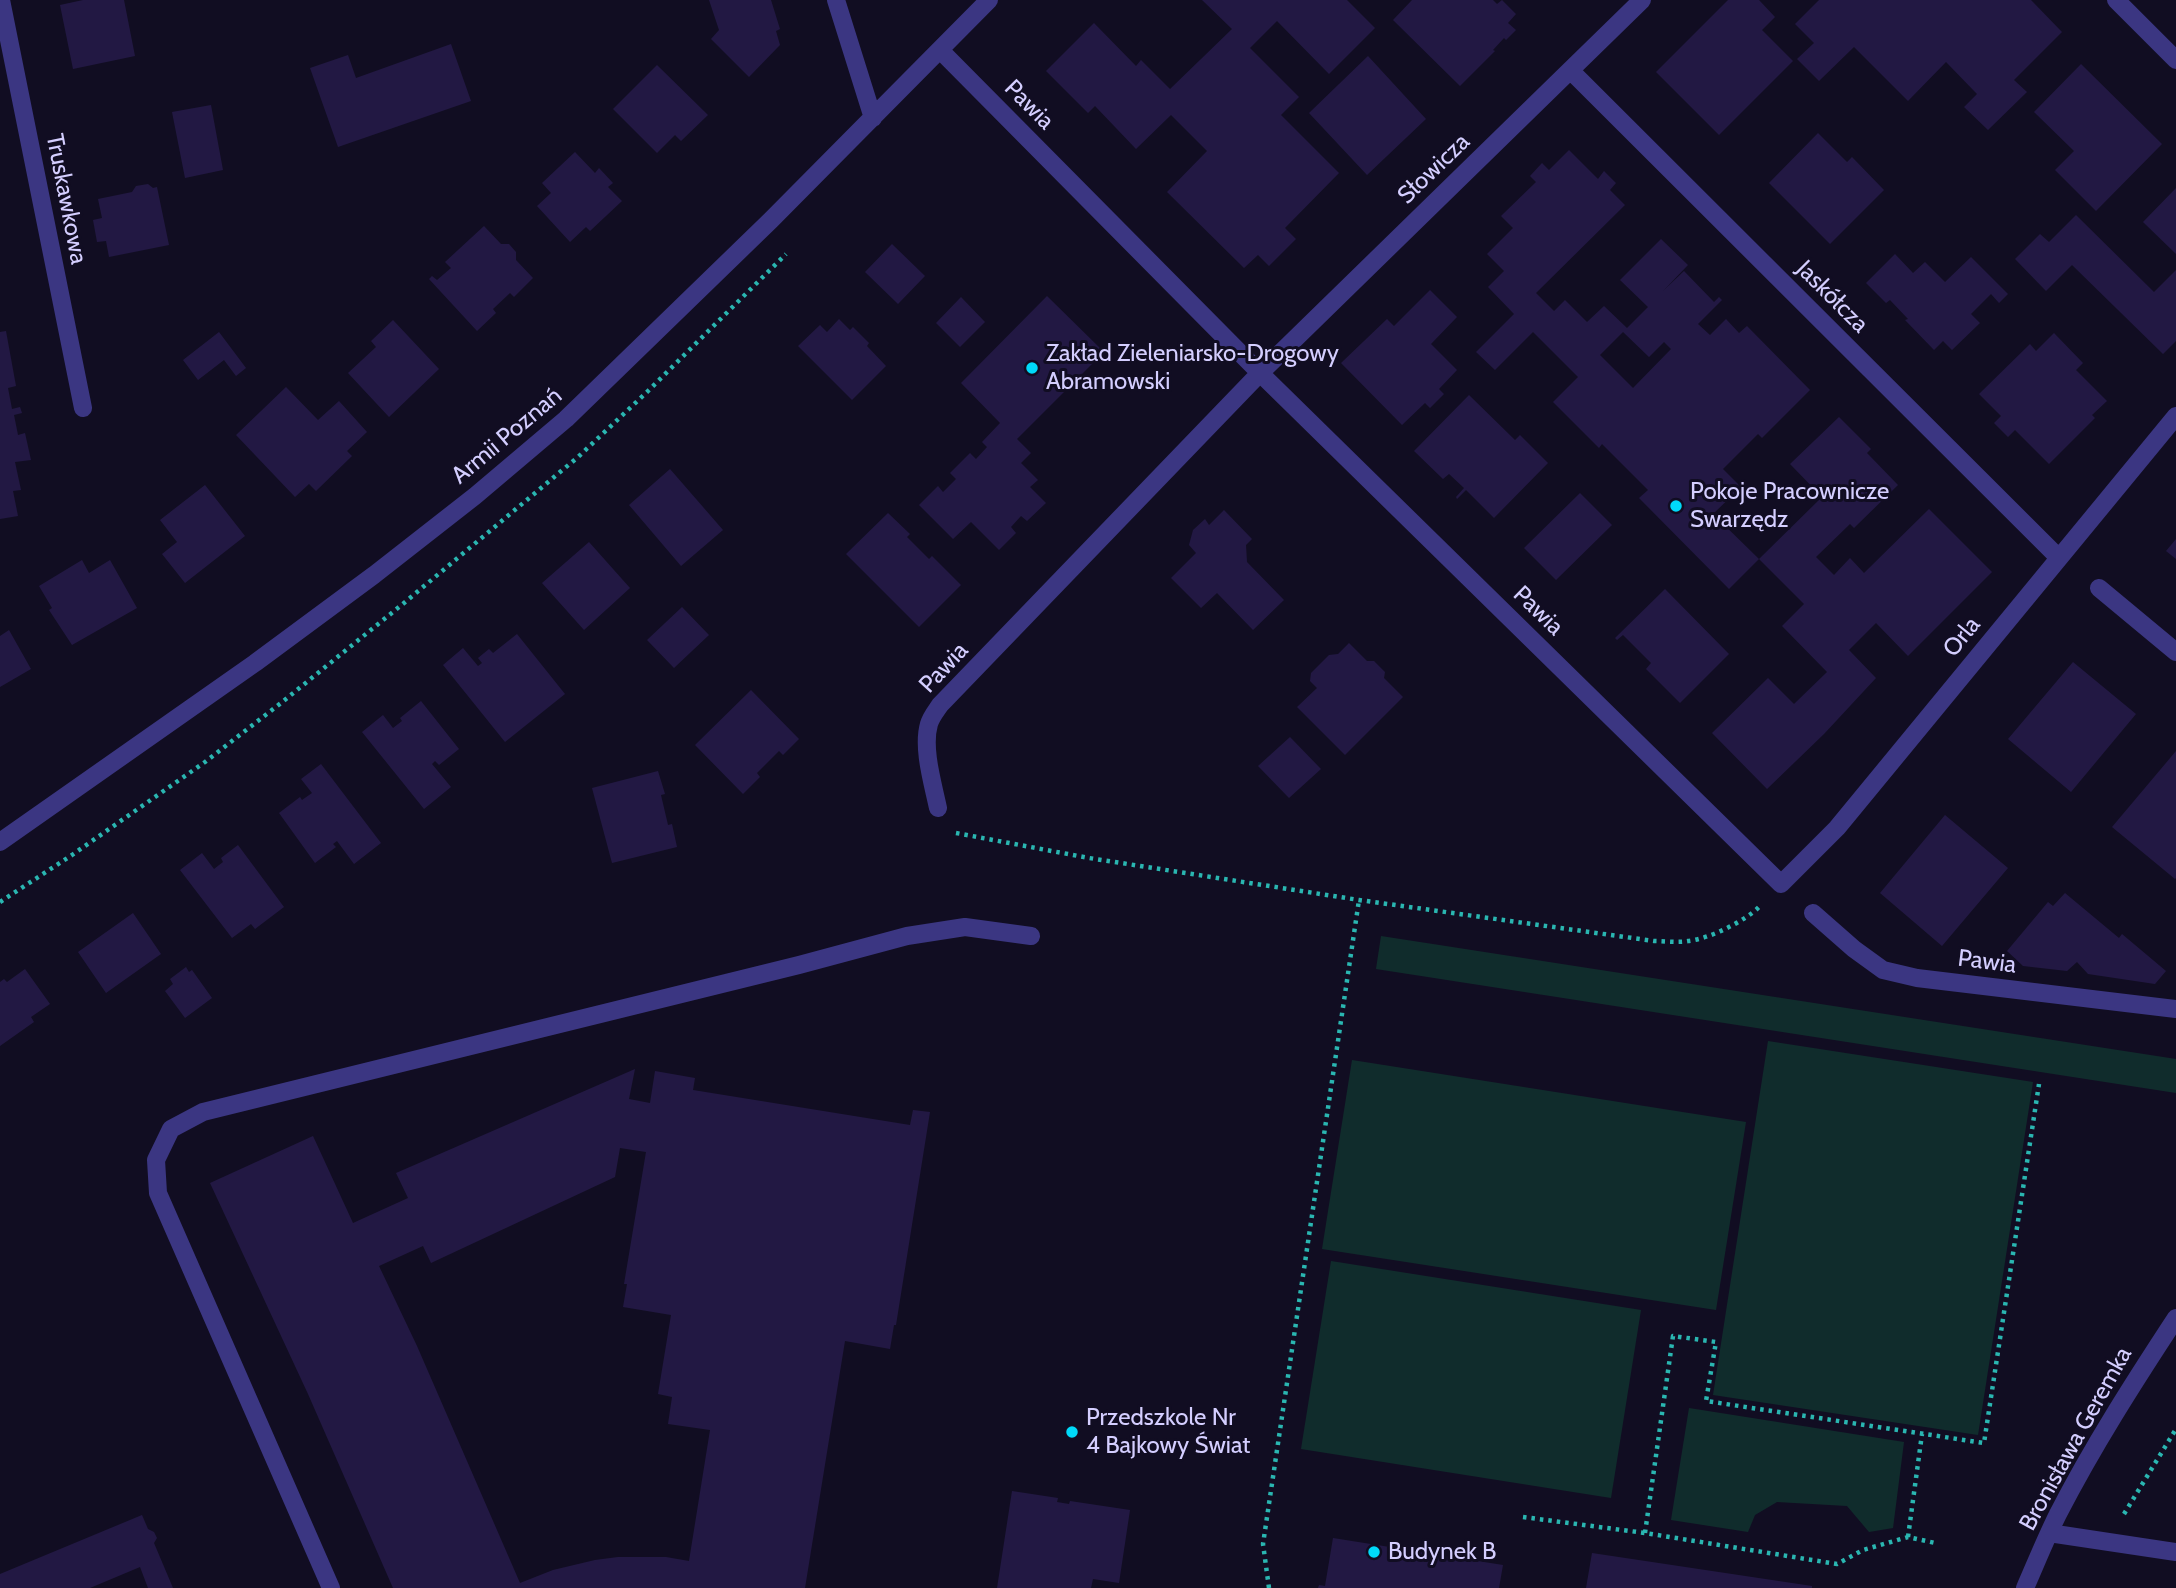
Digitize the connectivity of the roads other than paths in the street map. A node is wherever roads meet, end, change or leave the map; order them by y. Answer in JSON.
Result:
{"nodes":[{"id":1,"x":1,"y":0,"type":"edge"},
{"id":2,"x":836,"y":0,"type":"edge"},
{"id":3,"x":989,"y":0,"type":"edge"},
{"id":4,"x":1642,"y":0,"type":"edge"},
{"id":5,"x":2116,"y":0,"type":"edge"},
{"id":6,"x":940,"y":50,"type":"junction"},
{"id":7,"x":2176,"y":60,"type":"edge"},
{"id":8,"x":1571,"y":71,"type":"junction"},
{"id":9,"x":873,"y":118,"type":"junction"},
{"id":10,"x":1260,"y":373,"type":"junction"},
{"id":11,"x":83,"y":408,"type":"dead end"},
{"id":12,"x":2176,"y":416,"type":"edge"},
{"id":13,"x":2059,"y":558,"type":"junction"},
{"id":14,"x":2099,"y":588,"type":"dead end"},
{"id":15,"x":2176,"y":652,"type":"edge"},
{"id":16,"x":938,"y":808,"type":"road end"},
{"id":17,"x":0,"y":842,"type":"edge"},
{"id":18,"x":1781,"y":884,"type":"joint"},
{"id":19,"x":1813,"y":913,"type":"dead end"},
{"id":20,"x":1031,"y":936,"type":"dead end"},
{"id":21,"x":2176,"y":1009,"type":"edge"},
{"id":22,"x":2176,"y":1318,"type":"edge"},
{"id":23,"x":2049,"y":1533,"type":"junction"},
{"id":24,"x":2176,"y":1552,"type":"edge"},
{"id":25,"x":331,"y":1588,"type":"edge"},
{"id":26,"x":2025,"y":1588,"type":"edge"}],
"edges":[{"from":1,"to":11,"type":"street","name":"Truskawkowa"},
{"from":2,"to":9,"type":"street"},
{"from":3,"to":6,"type":"street","name":"Armii Poznań"},
{"from":4,"to":8,"type":"street","name":"Słowicza"},
{"from":5,"to":7,"type":"street"},
{"from":6,"to":9,"type":"street","name":"Armii Poznań"},
{"from":6,"to":10,"type":"street","name":"Pawia"},
{"from":8,"to":10,"type":"street","name":"Słowicza"},
{"from":8,"to":13,"type":"street","name":"Jaskółcza"},
{"from":9,"to":17,"type":"street","name":"Armii Poznań"},
{"from":10,"to":16,"type":"street","name":"Pawia"},
{"from":10,"to":18,"type":"street","name":"Pawia"},
{"from":12,"to":13,"type":"street","name":"Orla"},
{"from":13,"to":18,"type":"street","name":"Orla"},
{"from":14,"to":15,"type":"street"},
{"from":19,"to":21,"type":"street","name":"Pawia"},
{"from":20,"to":25,"type":"street"},
{"from":22,"to":23,"type":"street","name":"Bronisława Geremka"},
{"from":23,"to":24,"type":"street"},
{"from":23,"to":26,"type":"street","name":"Bronisława Geremka"}]}
